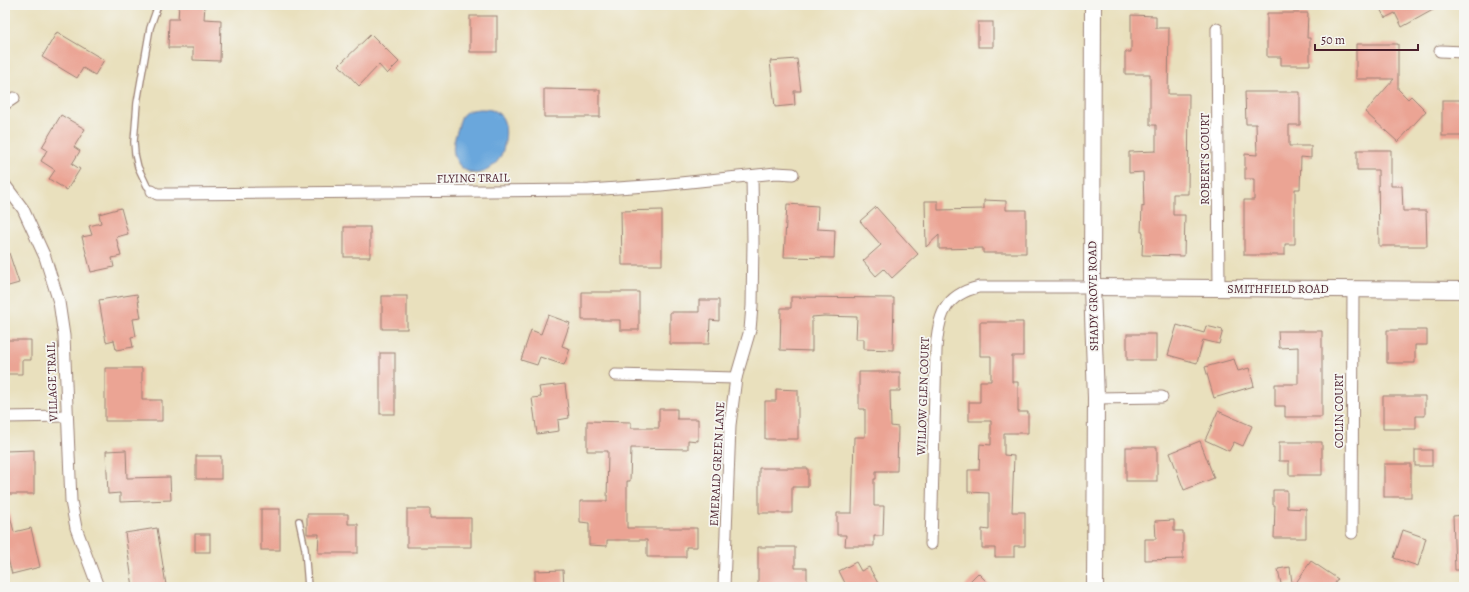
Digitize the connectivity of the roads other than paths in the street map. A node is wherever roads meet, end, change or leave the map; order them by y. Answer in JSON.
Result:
{"nodes":[{"id":1,"x":158,"y":5,"type":"edge"},
{"id":2,"x":1093,"y":5,"type":"edge"},
{"id":3,"x":1217,"y":29,"type":"dead end"},
{"id":4,"x":1440,"y":52,"type":"dead end"},
{"id":5,"x":1464,"y":52,"type":"edge"},
{"id":6,"x":14,"y":98,"type":"dead end"},
{"id":7,"x":5,"y":104,"type":"edge"},
{"id":8,"x":793,"y":174,"type":"dead end"},
{"id":9,"x":752,"y":176,"type":"junction"},
{"id":10,"x":5,"y":185,"type":"edge"},
{"id":11,"x":152,"y":191,"type":"joint"},
{"id":12,"x":1092,"y":287,"type":"junction"},
{"id":13,"x":1219,"y":288,"type":"junction"},
{"id":14,"x":1354,"y":289,"type":"junction"},
{"id":15,"x":1464,"y":290,"type":"edge"},
{"id":16,"x":615,"y":375,"type":"dead end"},
{"id":17,"x":736,"y":378,"type":"junction"},
{"id":18,"x":1096,"y":398,"type":"junction"},
{"id":19,"x":1162,"y":398,"type":"dead end"},
{"id":20,"x":67,"y":416,"type":"junction"},
{"id":21,"x":5,"y":417,"type":"edge"},
{"id":22,"x":299,"y":521,"type":"dead end"},
{"id":23,"x":1352,"y":533,"type":"dead end"},
{"id":24,"x":931,"y":544,"type":"dead end"},
{"id":25,"x":98,"y":587,"type":"edge"},
{"id":26,"x":308,"y":587,"type":"edge"},
{"id":27,"x":724,"y":587,"type":"edge"},
{"id":28,"x":1095,"y":587,"type":"edge"}],
"edges":[{"from":1,"to":11,"type":"lane"},
{"from":2,"to":12,"type":"main road","name":"SHADY GROVE ROAD"},
{"from":3,"to":13,"type":"street","name":"ROBERT'S COURT"},
{"from":4,"to":5,"type":"street"},
{"from":6,"to":7,"type":"street"},
{"from":8,"to":9,"type":"street","name":"FLYING TRAIL"},
{"from":9,"to":11,"type":"street","name":"FLYING TRAIL"},
{"from":9,"to":17,"type":"street","name":"EMERALD GREEN LANE"},
{"from":10,"to":20,"type":"street","name":"VILLAGE TRAIL"},
{"from":12,"to":13,"type":"main road","name":"SMITHFIELD ROAD"},
{"from":12,"to":18,"type":"main road","name":"SHADY GROVE ROAD"},
{"from":12,"to":24,"type":"street","name":"WILLOW GLEN COURT"},
{"from":13,"to":14,"type":"main road","name":"SMITHFIELD ROAD"},
{"from":14,"to":15,"type":"main road","name":"SMITHFIELD ROAD"},
{"from":14,"to":23,"type":"street","name":"COLIN COURT"},
{"from":16,"to":17,"type":"street"},
{"from":17,"to":27,"type":"street","name":"EMERALD GREEN LANE"},
{"from":18,"to":19,"type":"street"},
{"from":18,"to":28,"type":"main road","name":"SHADY GROVE ROAD"},
{"from":20,"to":21,"type":"street"},
{"from":20,"to":25,"type":"street","name":"VILLAGE TRAIL"},
{"from":22,"to":26,"type":"lane"}]}
